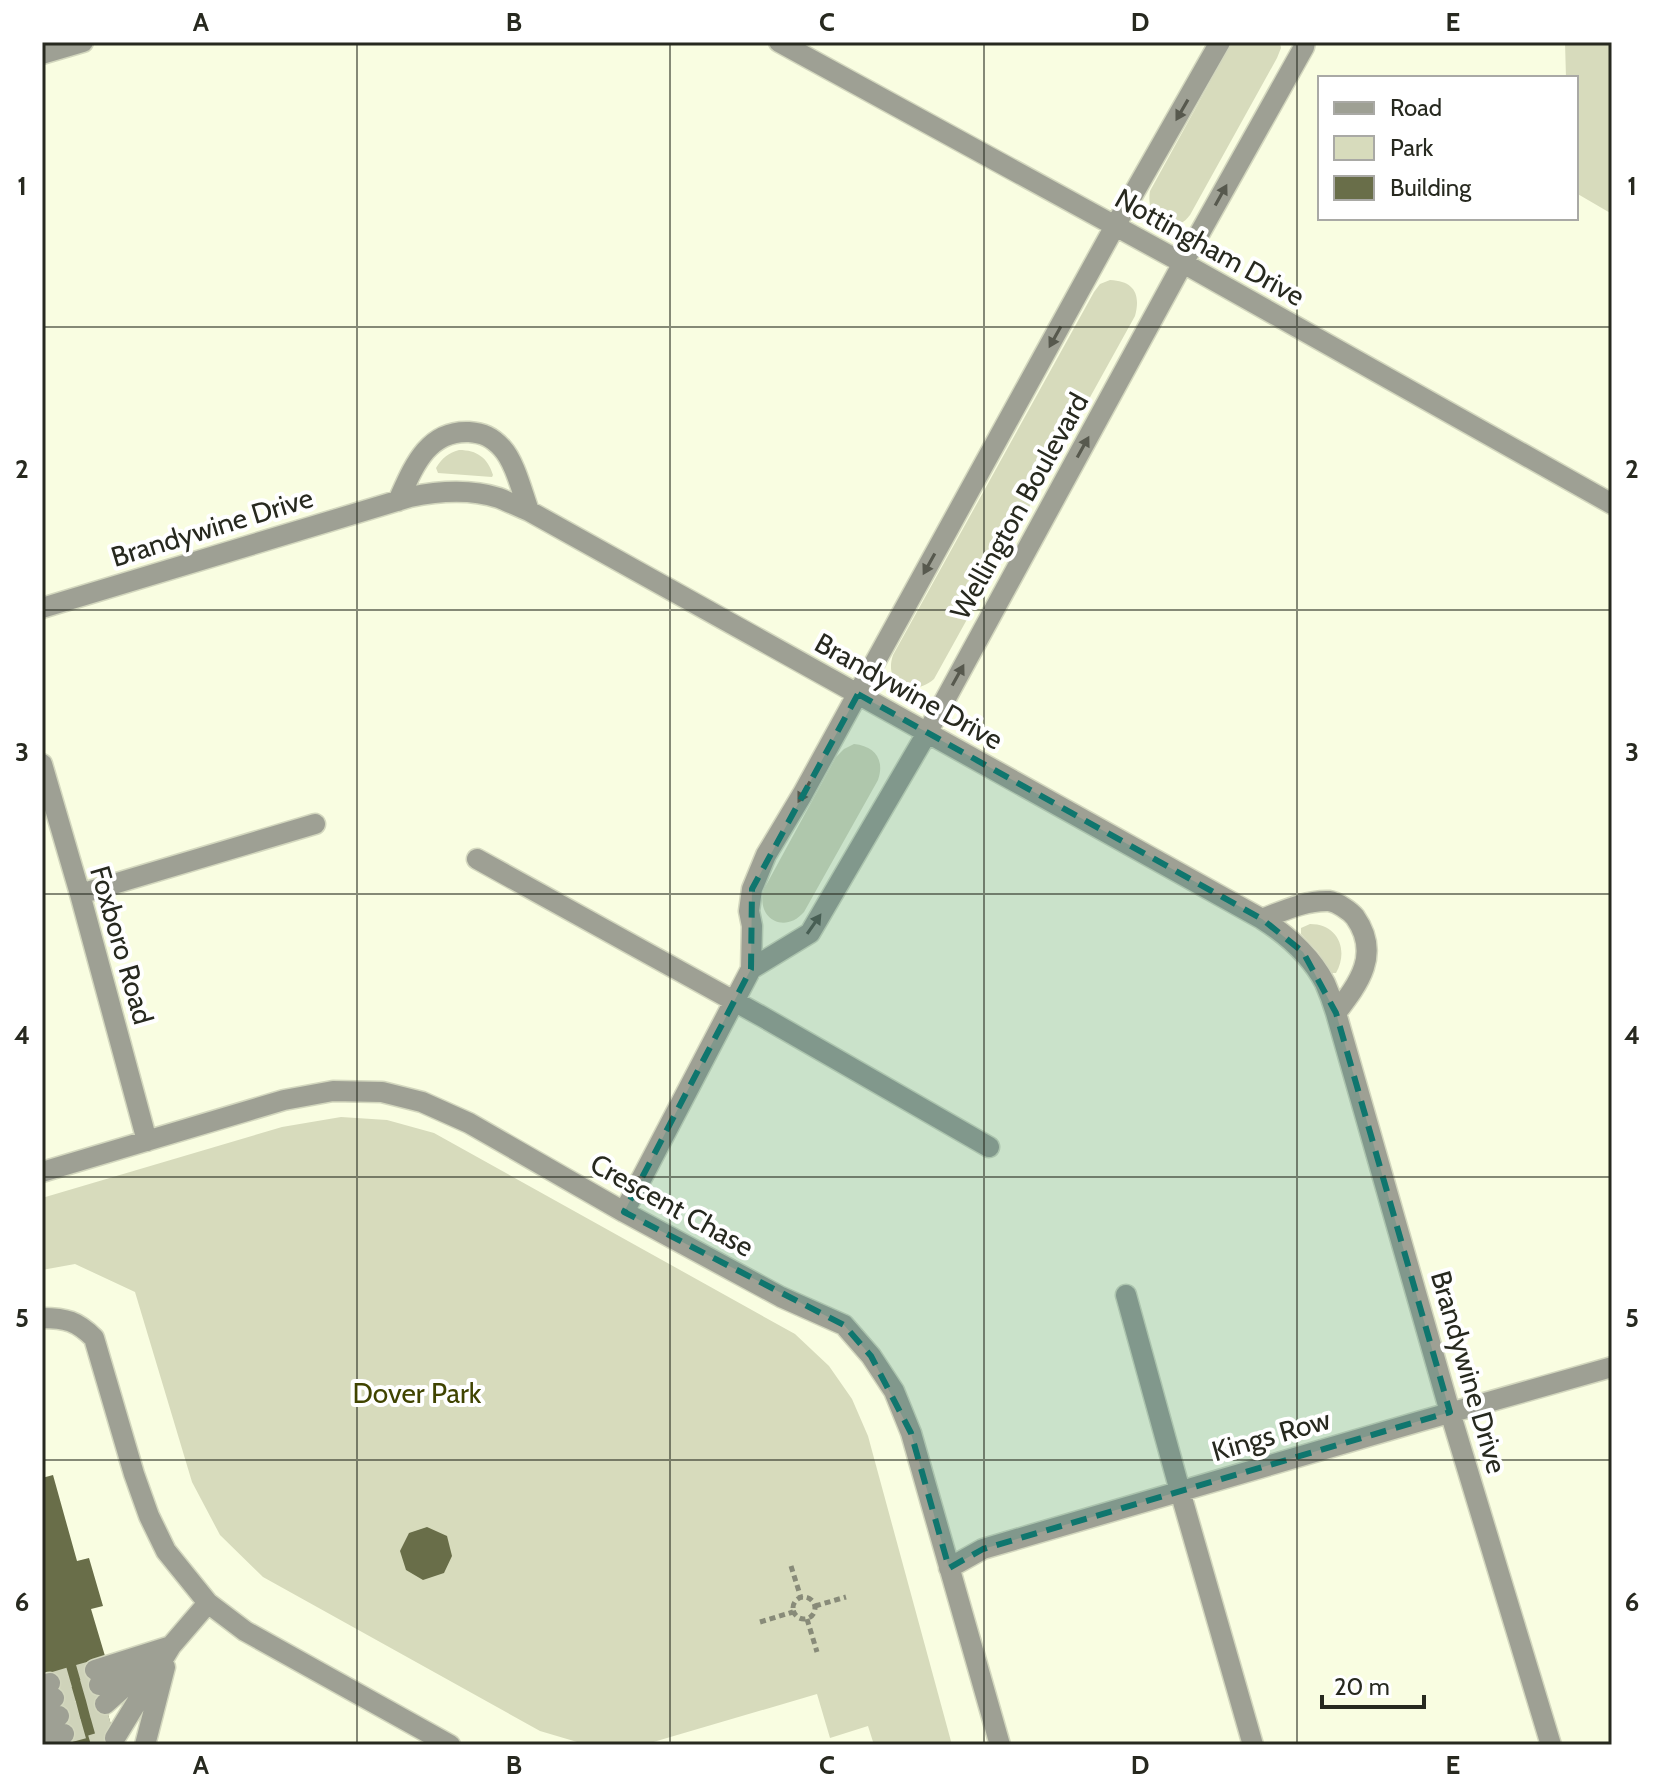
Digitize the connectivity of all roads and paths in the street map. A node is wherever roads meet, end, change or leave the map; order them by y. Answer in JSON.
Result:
{"nodes":[{"id":1,"x":83,"y":42,"type":"edge"},
{"id":2,"x":779,"y":42,"type":"edge"},
{"id":3,"x":1220,"y":42,"type":"edge"},
{"id":4,"x":1305,"y":42,"type":"edge"},
{"id":5,"x":42,"y":54,"type":"edge"},
{"id":6,"x":1115,"y":226,"type":"junction"},
{"id":7,"x":1183,"y":263,"type":"junction"},
{"id":8,"x":398,"y":501,"type":"junction"},
{"id":9,"x":1612,"y":504,"type":"edge"},
{"id":10,"x":529,"y":511,"type":"junction"},
{"id":11,"x":42,"y":608,"type":"edge"},
{"id":12,"x":858,"y":694,"type":"junction"},
{"id":13,"x":927,"y":733,"type":"junction"},
{"id":14,"x":42,"y":764,"type":"edge"},
{"id":15,"x":315,"y":824,"type":"dead end"},
{"id":16,"x":477,"y":859,"type":"dead end"},
{"id":17,"x":80,"y":894,"type":"junction"},
{"id":18,"x":1262,"y":919,"type":"junction"},
{"id":19,"x":751,"y":969,"type":"junction"},
{"id":20,"x":734,"y":1001,"type":"junction"},
{"id":21,"x":1336,"y":1013,"type":"junction"},
{"id":22,"x":147,"y":1141,"type":"junction"},
{"id":23,"x":989,"y":1147,"type":"dead end"},
{"id":24,"x":42,"y":1172,"type":"edge"},
{"id":25,"x":624,"y":1212,"type":"junction"},
{"id":26,"x":1126,"y":1295,"type":"dead end"},
{"id":27,"x":42,"y":1318,"type":"edge"},
{"id":28,"x":1612,"y":1367,"type":"edge"},
{"id":29,"x":1450,"y":1412,"type":"junction"},
{"id":30,"x":1180,"y":1491,"type":"junction"},
{"id":31,"x":791,"y":1566,"type":"dead end"},
{"id":32,"x":949,"y":1568,"type":"junction"},
{"id":33,"x":846,"y":1597,"type":"dead end"},
{"id":34,"x":801,"y":1598,"type":"junction"},
{"id":35,"x":208,"y":1603,"type":"junction"},
{"id":36,"x":815,"y":1606,"type":"junction"},
{"id":37,"x":793,"y":1612,"type":"junction"},
{"id":38,"x":807,"y":1619,"type":"junction"},
{"id":39,"x":760,"y":1622,"type":"dead end"},
{"id":40,"x":171,"y":1646,"type":"junction"},
{"id":41,"x":817,"y":1652,"type":"dead end"},
{"id":42,"x":105,"y":1704,"type":"junction"},
{"id":43,"x":50,"y":1705,"type":"edge"},
{"id":44,"x":42,"y":1740,"type":"edge"},
{"id":45,"x":145,"y":1745,"type":"edge"},
{"id":46,"x":450,"y":1745,"type":"edge"},
{"id":47,"x":1000,"y":1745,"type":"edge"},
{"id":48,"x":1253,"y":1745,"type":"edge"},
{"id":49,"x":1551,"y":1745,"type":"edge"}],
"edges":[{"from":1,"to":5,"type":"street"},
{"from":2,"to":6,"type":"street","name":"Nottingham Drive"},
{"from":3,"to":6,"type":"street","name":"Wellington Boulevard","one_way":true},
{"from":7,"to":4,"type":"street","name":"Wellington Boulevard","one_way":true},
{"from":6,"to":7,"type":"street","name":"Nottingham Drive"},
{"from":6,"to":12,"type":"street","name":"Wellington Boulevard","one_way":true},
{"from":7,"to":9,"type":"street","name":"Nottingham Drive"},
{"from":13,"to":7,"type":"street","name":"Wellington Boulevard","one_way":true},
{"from":8,"to":10,"type":"street","name":"Brandywine Drive"},
{"from":8,"to":10,"type":"street"},
{"from":8,"to":11,"type":"street","name":"Brandywine Drive"},
{"from":10,"to":12,"type":"street","name":"Brandywine Drive"},
{"from":12,"to":13,"type":"street","name":"Brandywine Drive"},
{"from":12,"to":19,"type":"street","name":"Wellington Boulevard","one_way":true},
{"from":13,"to":18,"type":"street","name":"Brandywine Drive"},
{"from":19,"to":13,"type":"street","name":"Wellington Boulevard","one_way":true},
{"from":14,"to":17,"type":"street","name":"Foxboro Road"},
{"from":15,"to":17,"type":"street"},
{"from":16,"to":20,"type":"street"},
{"from":17,"to":22,"type":"street","name":"Foxboro Road"},
{"from":18,"to":21,"type":"street","name":"Brandywine Drive"},
{"from":18,"to":21,"type":"street"},
{"from":19,"to":20,"type":"street","name":"Wellington Boulevard"},
{"from":20,"to":23,"type":"street"},
{"from":20,"to":25,"type":"street","name":"Wellington Boulevard"},
{"from":21,"to":29,"type":"street","name":"Brandywine Drive"},
{"from":22,"to":24,"type":"street","name":"Crescent Chase"},
{"from":22,"to":25,"type":"street","name":"Crescent Chase"},
{"from":25,"to":32,"type":"street","name":"Crescent Chase"},
{"from":26,"to":30,"type":"street"},
{"from":27,"to":35,"type":"street"},
{"from":28,"to":29,"type":"street","name":"Kings Row"},
{"from":29,"to":30,"type":"street","name":"Kings Row"},
{"from":29,"to":49,"type":"street","name":"Brandywine Drive"},
{"from":30,"to":32,"type":"street","name":"Kings Row"},
{"from":30,"to":48,"type":"street"},
{"from":31,"to":34,"type":"path"},
{"from":32,"to":47,"type":"street","name":"Crescent Chase"},
{"from":33,"to":36,"type":"path"},
{"from":34,"to":36,"type":"path"},
{"from":34,"to":37,"type":"path"},
{"from":35,"to":40,"type":"street"},
{"from":35,"to":46,"type":"street"},
{"from":36,"to":38,"type":"path"},
{"from":37,"to":38,"type":"path"},
{"from":37,"to":39,"type":"path"},
{"from":38,"to":41,"type":"path"},
{"from":40,"to":42,"type":"street"},
{"from":40,"to":42,"type":"street"},
{"from":40,"to":42,"type":"street"},
{"from":40,"to":45,"type":"street"},
{"from":43,"to":44,"type":"street"}]}
